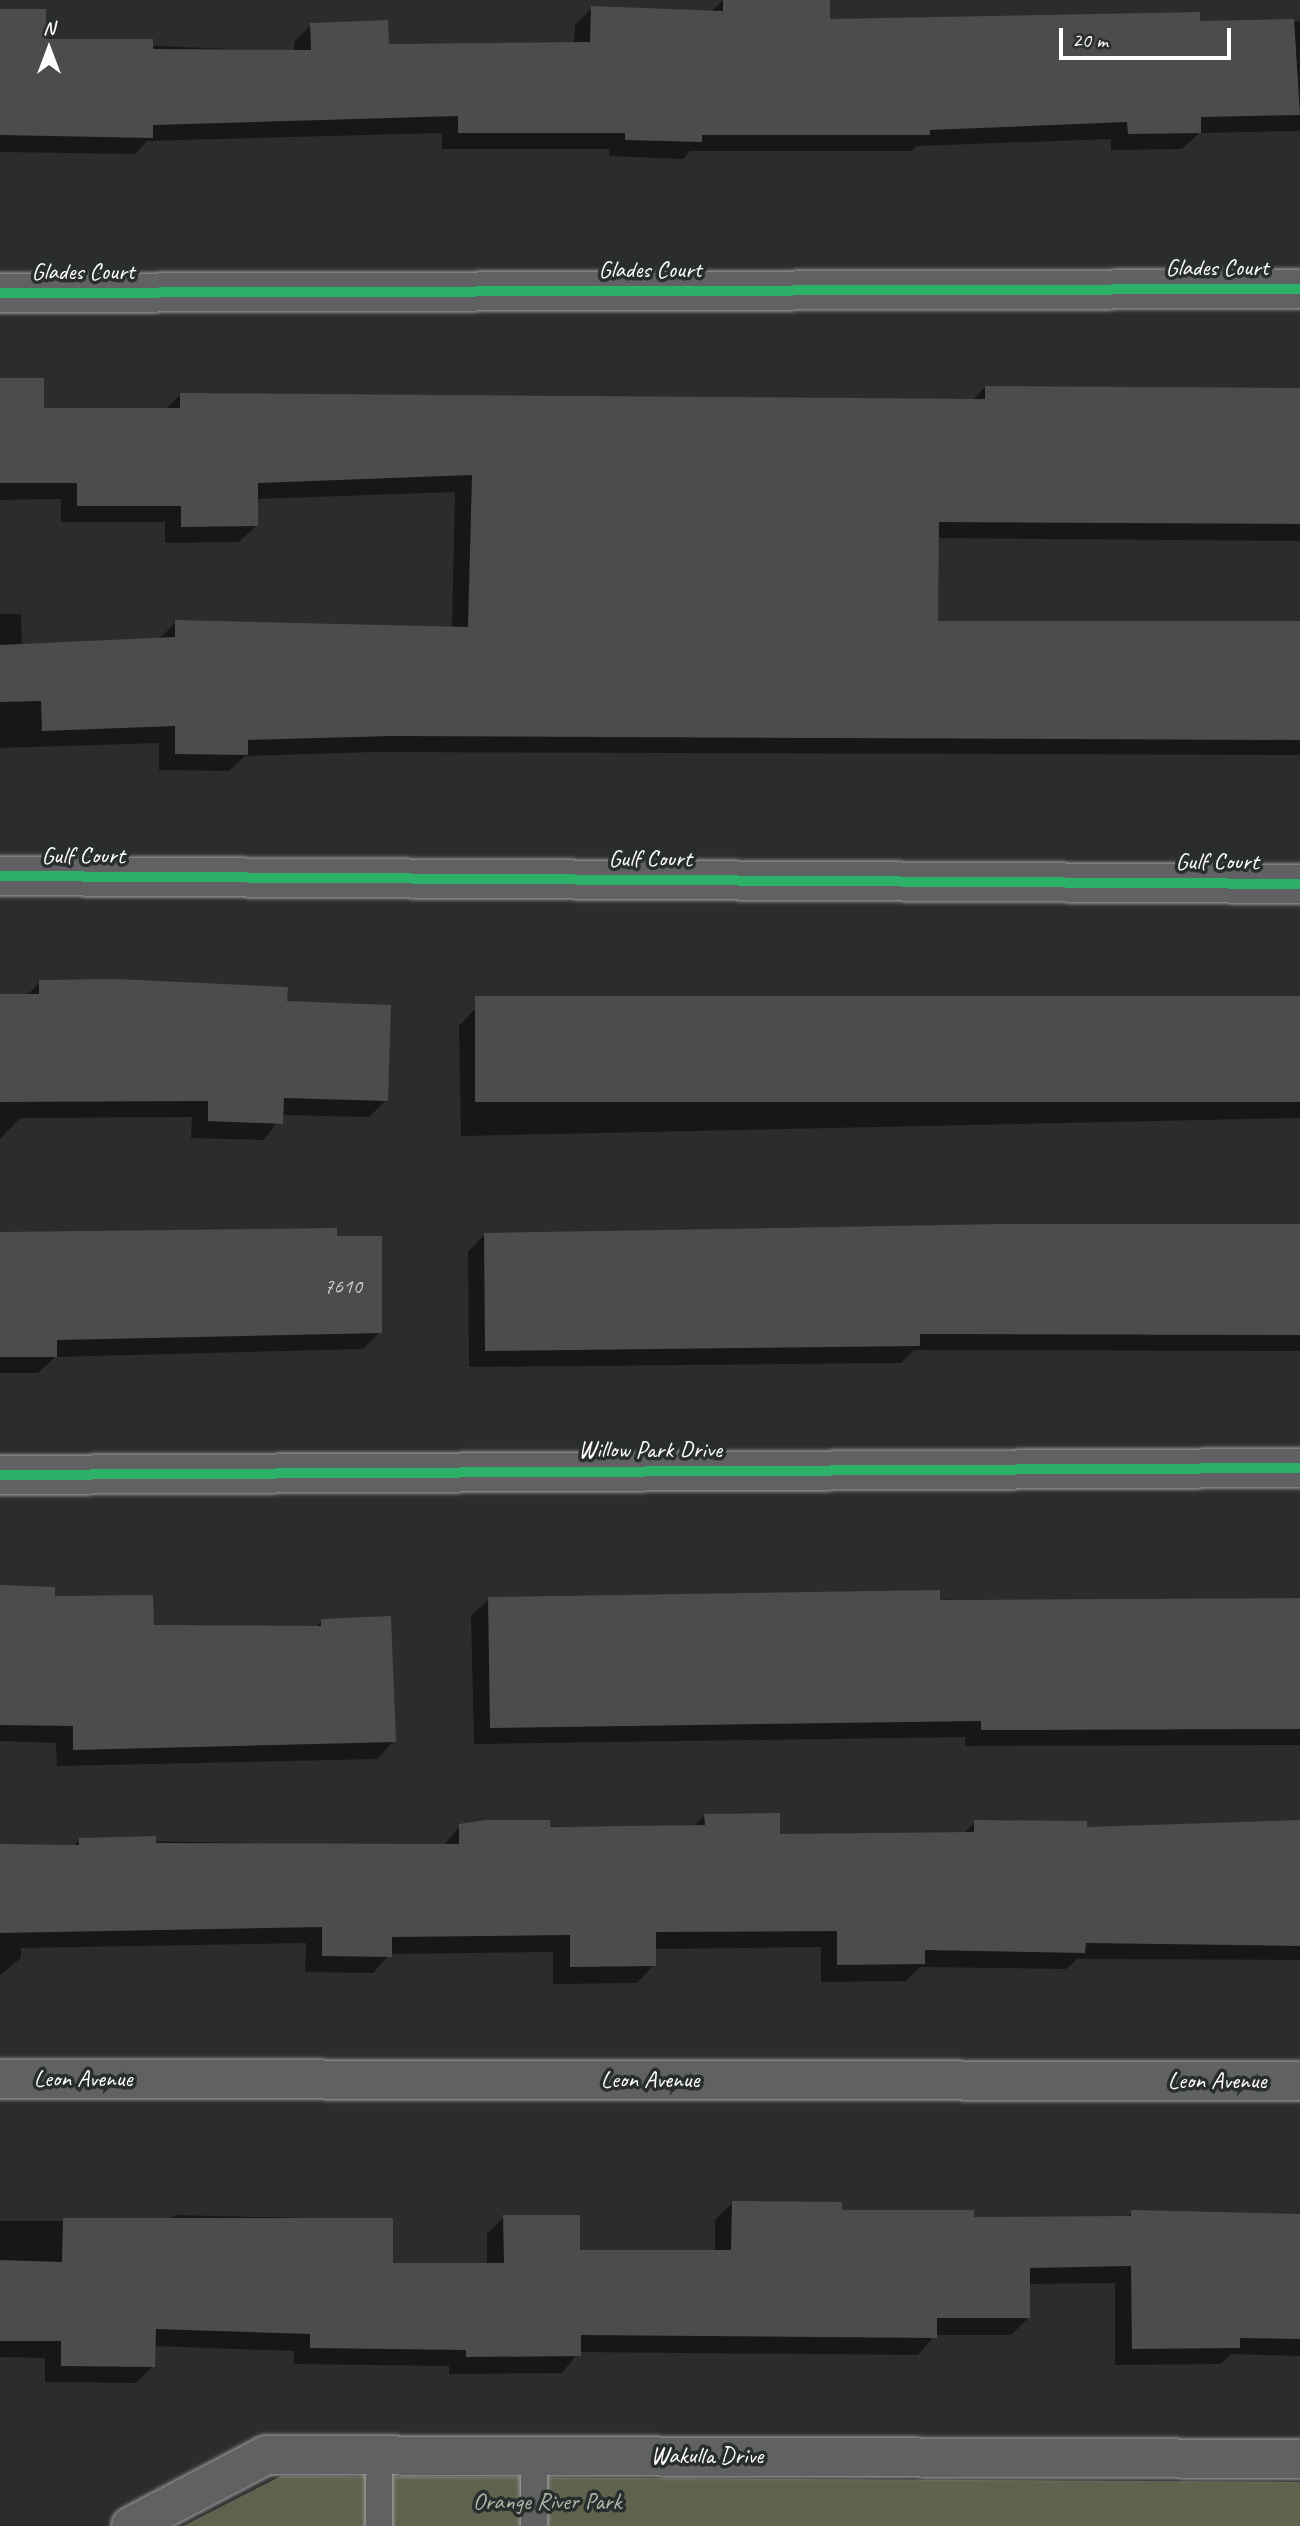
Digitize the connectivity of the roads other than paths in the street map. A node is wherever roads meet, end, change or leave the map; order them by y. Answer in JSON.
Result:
{"nodes":[{"id":1,"x":1300,"y":289,"type":"edge"},
{"id":2,"x":0,"y":293,"type":"edge"},
{"id":3,"x":0,"y":876,"type":"edge"},
{"id":4,"x":1300,"y":884,"type":"edge"},
{"id":5,"x":1300,"y":1468,"type":"edge"},
{"id":6,"x":0,"y":1475,"type":"edge"},
{"id":7,"x":0,"y":2079,"type":"edge"},
{"id":8,"x":1300,"y":2081,"type":"edge"},
{"id":9,"x":379,"y":2455,"type":"junction"},
{"id":10,"x":534,"y":2456,"type":"junction"},
{"id":11,"x":1300,"y":2459,"type":"edge"},
{"id":12,"x":131,"y":2526,"type":"edge"},
{"id":13,"x":379,"y":2526,"type":"edge"},
{"id":14,"x":534,"y":2526,"type":"edge"}],
"edges":[{"from":1,"to":2,"type":"street","name":"Glades Court"},
{"from":3,"to":4,"type":"street","name":"Gulf Court"},
{"from":5,"to":6,"type":"street","name":"Willow Park Drive"},
{"from":7,"to":8,"type":"street","name":"Leon Avenue"},
{"from":9,"to":10,"type":"street","name":"Wakulla Drive"},
{"from":9,"to":12,"type":"street","name":"Wakulla Drive"},
{"from":9,"to":13,"type":"lane"},
{"from":10,"to":11,"type":"street","name":"Wakulla Drive"},
{"from":10,"to":14,"type":"lane"}]}
